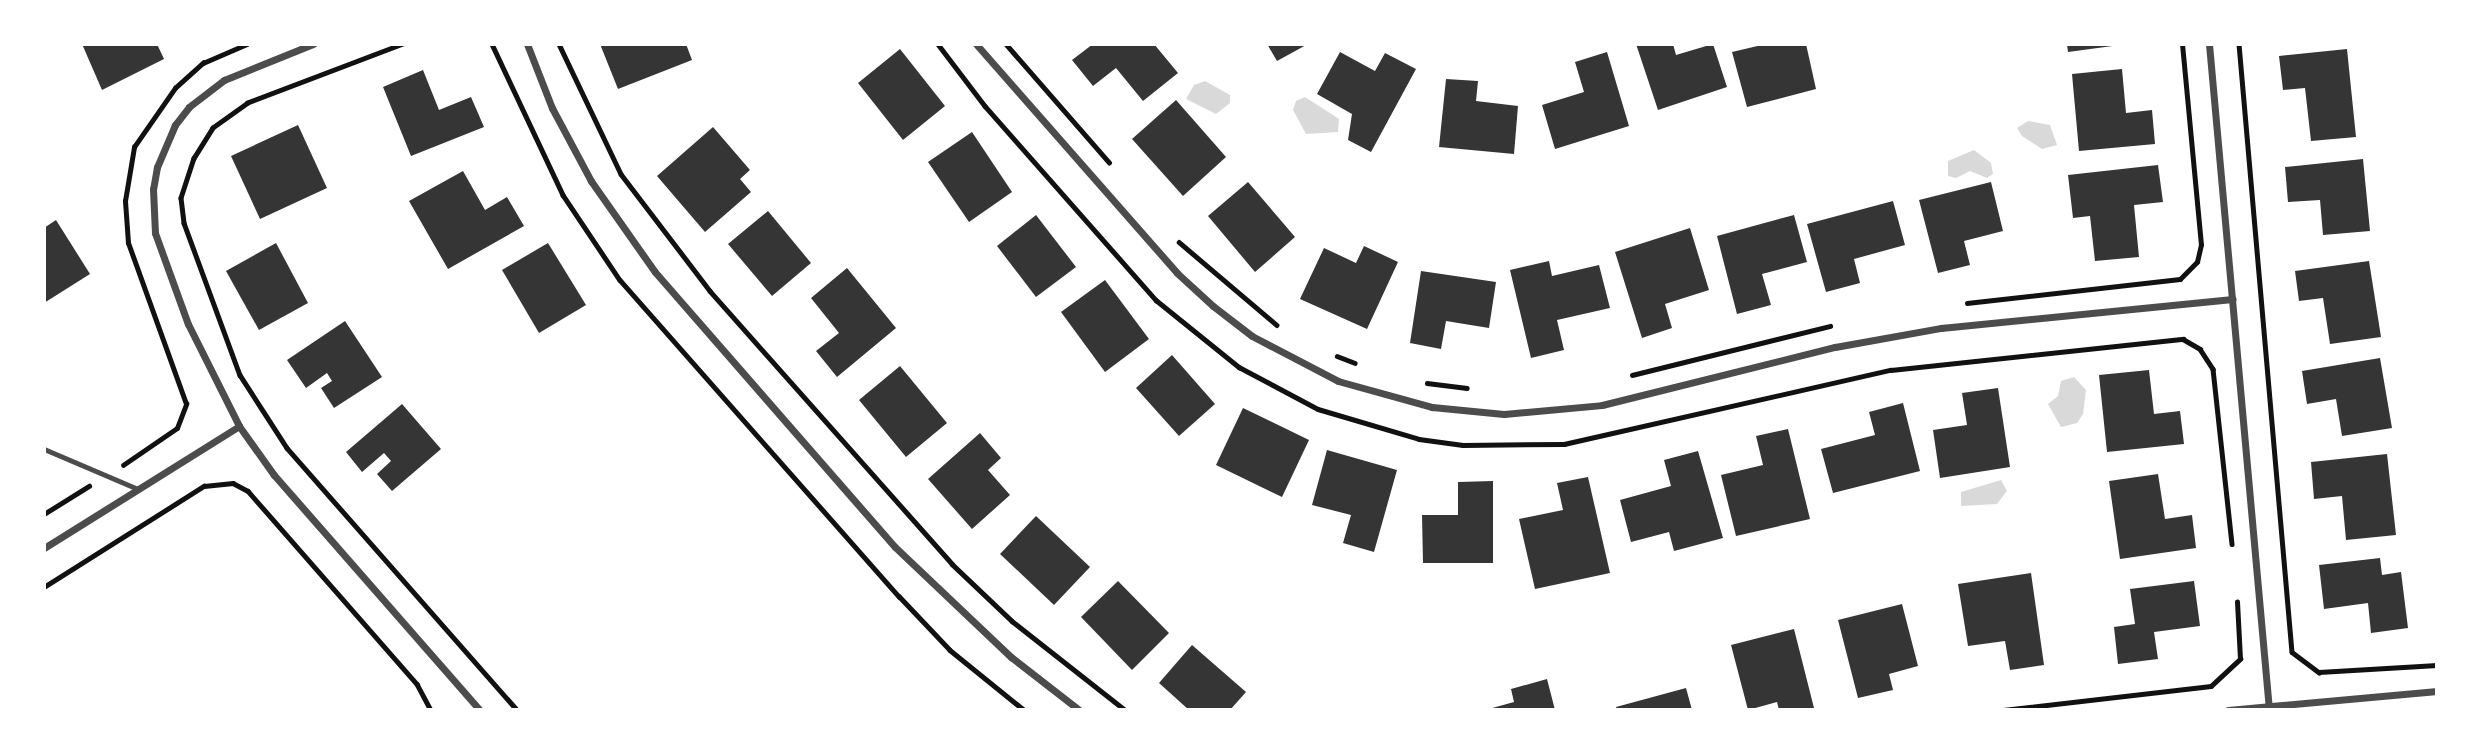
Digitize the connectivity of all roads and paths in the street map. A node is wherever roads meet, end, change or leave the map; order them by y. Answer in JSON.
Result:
{"nodes":[{"id":1,"x":313,"y":44,"type":"edge"},
{"id":2,"x":402,"y":44,"type":"edge"},
{"id":3,"x":492,"y":44,"type":"edge"},
{"id":4,"x":527,"y":44,"type":"edge"},
{"id":5,"x":559,"y":44,"type":"edge"},
{"id":6,"x":939,"y":44,"type":"edge"},
{"id":7,"x":976,"y":44,"type":"edge"},
{"id":8,"x":1006,"y":44,"type":"edge"},
{"id":9,"x":1462,"y":44,"type":"edge"},
{"id":10,"x":1513,"y":44,"type":"edge"},
{"id":11,"x":2182,"y":44,"type":"edge"},
{"id":12,"x":2209,"y":44,"type":"edge"},
{"id":13,"x":2239,"y":44,"type":"edge"},
{"id":14,"x":1119,"y":173,"type":"dead end"},
{"id":15,"x":1172,"y":234,"type":"dead end"},
{"id":16,"x":2233,"y":299,"type":"junction"},
{"id":17,"x":1954,"y":305,"type":"dead end"},
{"id":18,"x":1834,"y":325,"type":"dead end"},
{"id":19,"x":1282,"y":329,"type":"dead end"},
{"id":20,"x":1328,"y":353,"type":"dead end"},
{"id":21,"x":1367,"y":367,"type":"dead end"},
{"id":22,"x":1618,"y":379,"type":"dead end"},
{"id":23,"x":1422,"y":383,"type":"dead end"},
{"id":24,"x":1473,"y":389,"type":"dead end"},
{"id":25,"x":239,"y":426,"type":"junction"},
{"id":26,"x":44,"y":449,"type":"edge"},
{"id":27,"x":138,"y":489,"type":"junction"},
{"id":28,"x":44,"y":548,"type":"edge"},
{"id":29,"x":2232,"y":549,"type":"dead end"},
{"id":30,"x":44,"y":587,"type":"edge"},
{"id":31,"x":2236,"y":587,"type":"dead end"},
{"id":32,"x":2437,"y":665,"type":"edge"},
{"id":33,"x":2437,"y":691,"type":"edge"},
{"id":34,"x":2269,"y":708,"type":"edge"},
{"id":35,"x":432,"y":710,"type":"edge"},
{"id":36,"x":480,"y":710,"type":"edge"},
{"id":37,"x":517,"y":710,"type":"edge"},
{"id":38,"x":1024,"y":710,"type":"edge"},
{"id":39,"x":1079,"y":710,"type":"edge"},
{"id":40,"x":1125,"y":710,"type":"edge"},
{"id":41,"x":2003,"y":710,"type":"edge"},
{"id":42,"x":2228,"y":710,"type":"edge"}],
"edges":[{"from":1,"to":25,"type":"street"},
{"from":2,"to":37,"type":"path"},
{"from":3,"to":38,"type":"path"},
{"from":4,"to":39,"type":"street"},
{"from":5,"to":40,"type":"path"},
{"from":6,"to":29,"type":"path"},
{"from":7,"to":16,"type":"street"},
{"from":8,"to":14,"type":"path"},
{"from":9,"to":10,"type":"path"},
{"from":11,"to":17,"type":"path"},
{"from":12,"to":16,"type":"street"},
{"from":13,"to":32,"type":"path"},
{"from":15,"to":19,"type":"path"},
{"from":16,"to":34,"type":"street"},
{"from":18,"to":22,"type":"path"},
{"from":20,"to":21,"type":"path"},
{"from":23,"to":24,"type":"path"},
{"from":25,"to":27,"type":"street"},
{"from":25,"to":36,"type":"street"},
{"from":26,"to":27,"type":"lane"},
{"from":27,"to":28,"type":"street"},
{"from":30,"to":35,"type":"path"},
{"from":31,"to":41,"type":"path"},
{"from":33,"to":34,"type":"street"},
{"from":34,"to":42,"type":"street"}]}
